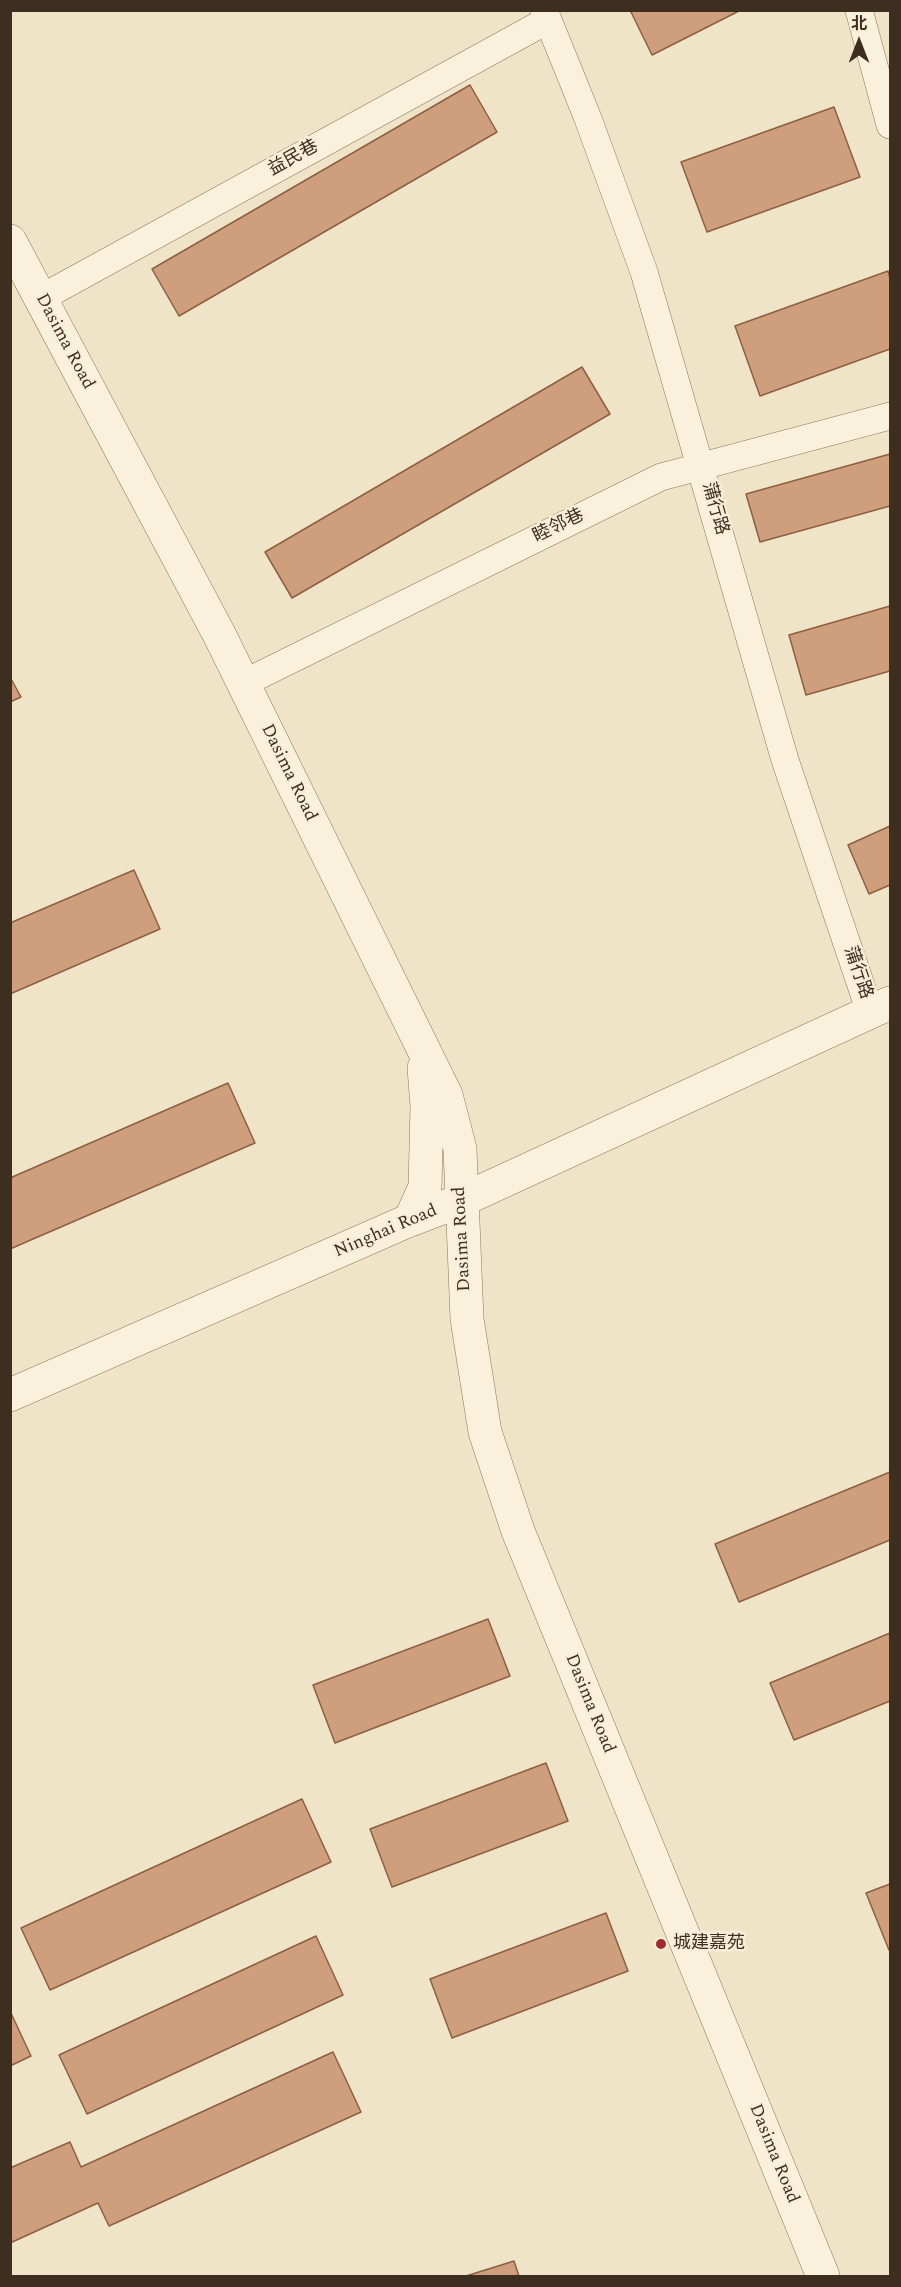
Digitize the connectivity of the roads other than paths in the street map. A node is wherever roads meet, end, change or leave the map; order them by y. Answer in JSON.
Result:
{"nodes":[{"id":1,"x":859,"y":10,"type":"edge"},
{"id":2,"x":546,"y":15,"type":"edge"},
{"id":3,"x":891,"y":125,"type":"edge"},
{"id":4,"x":10,"y":241,"type":"edge"},
{"id":5,"x":41,"y":298,"type":"junction"},
{"id":6,"x":891,"y":416,"type":"edge"},
{"id":7,"x":702,"y":467,"type":"junction"},
{"id":8,"x":244,"y":683,"type":"junction"},
{"id":9,"x":880,"y":1008,"type":"edge"},
{"id":10,"x":422,"y":1042,"type":"junction"},
{"id":11,"x":460,"y":1201,"type":"junction"},
{"id":12,"x":410,"y":1220,"type":"junction"},
{"id":13,"x":10,"y":1395,"type":"edge"},
{"id":14,"x":823,"y":2277,"type":"edge"}],
"edges":[{"from":1,"to":3,"type":"street"},
{"from":2,"to":5,"type":"street","name":"益民巷"},
{"from":2,"to":7,"type":"street","name":"蒲行路"},
{"from":4,"to":5,"type":"street","name":"Dasima Road"},
{"from":5,"to":8,"type":"street","name":"Dasima Road"},
{"from":6,"to":7,"type":"street","name":"睦邻巷"},
{"from":7,"to":8,"type":"street","name":"睦邻巷"},
{"from":7,"to":9,"type":"street","name":"蒲行路"},
{"from":8,"to":10,"type":"street","name":"Dasima Road"},
{"from":9,"to":11,"type":"street","name":"Ninghai Road"},
{"from":10,"to":11,"type":"street","name":"Dasima Road"},
{"from":10,"to":12,"type":"street"},
{"from":11,"to":12,"type":"street","name":"Ninghai Road"},
{"from":11,"to":14,"type":"street","name":"Dasima Road"},
{"from":12,"to":13,"type":"street","name":"Ninghai Road"}]}
